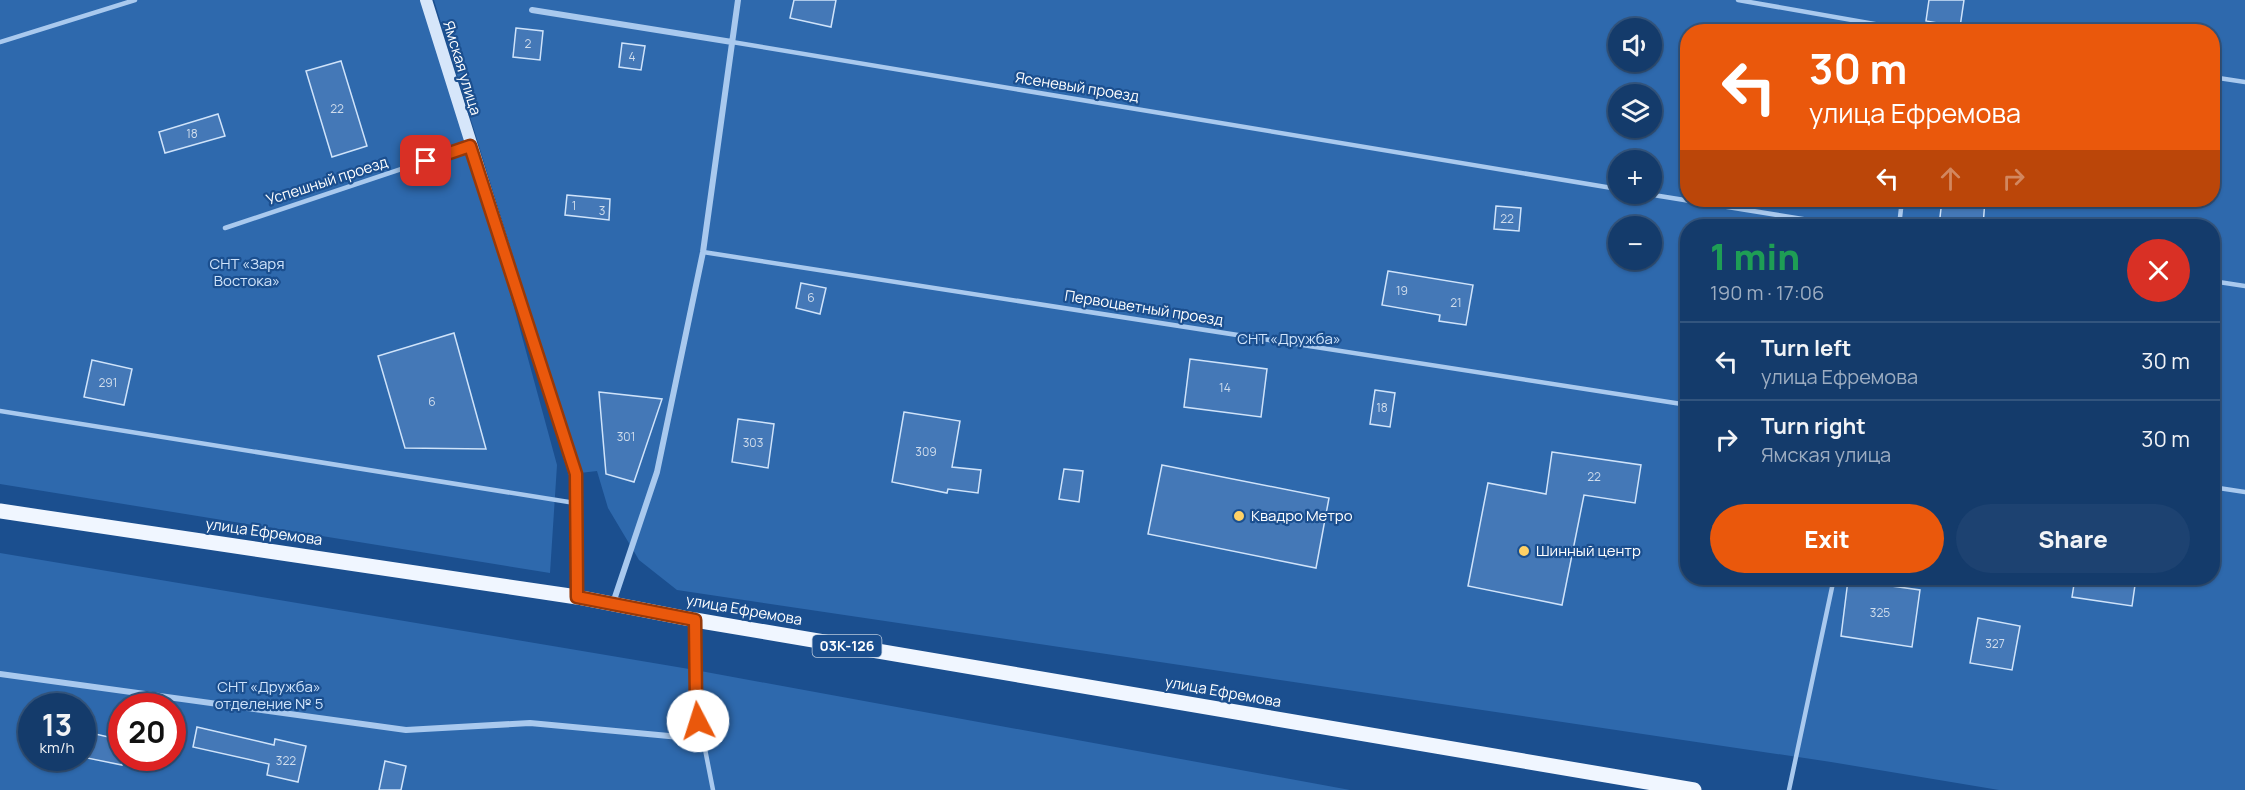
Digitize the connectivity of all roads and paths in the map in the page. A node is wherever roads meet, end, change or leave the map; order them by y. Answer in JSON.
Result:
{"nodes":[{"id":1,"x":135,"y":0,"type":"edge"},
{"id":2,"x":426,"y":0,"type":"edge"},
{"id":3,"x":738,"y":0,"type":"edge"},
{"id":4,"x":1738,"y":0,"type":"edge"},
{"id":5,"x":532,"y":10,"type":"dead end"},
{"id":6,"x":1874,"y":24,"type":"edge"},
{"id":7,"x":0,"y":42,"type":"edge"},
{"id":8,"x":732,"y":42,"type":"junction"},
{"id":9,"x":2220,"y":78,"type":"edge"},
{"id":10,"x":2245,"y":82,"type":"edge"},
{"id":11,"x":470,"y":146,"type":"junction"},
{"id":12,"x":1608,"y":187,"type":"edge"},
{"id":13,"x":1662,"y":196,"type":"edge"},
{"id":14,"x":1680,"y":199,"type":"edge"},
{"id":15,"x":1728,"y":207,"type":"edge"},
{"id":16,"x":1802,"y":219,"type":"edge"},
{"id":17,"x":225,"y":228,"type":"dead end"},
{"id":18,"x":703,"y":252,"type":"junction"},
{"id":19,"x":2220,"y":282,"type":"edge"},
{"id":20,"x":2245,"y":286,"type":"edge"},
{"id":21,"x":1680,"y":404,"type":"edge"},
{"id":22,"x":0,"y":411,"type":"edge"},
{"id":23,"x":2220,"y":488,"type":"edge"},
{"id":24,"x":2245,"y":492,"type":"edge"},
{"id":25,"x":578,"y":504,"type":"junction"},
{"id":26,"x":0,"y":511,"type":"edge"},
{"id":27,"x":1833,"y":585,"type":"edge"},
{"id":28,"x":577,"y":597,"type":"junction"},
{"id":29,"x":613,"y":604,"type":"junction"},
{"id":30,"x":695,"y":620,"type":"junction"},
{"id":31,"x":0,"y":674,"type":"edge"},
{"id":32,"x":701,"y":739,"type":"junction"},
{"id":33,"x":713,"y":790,"type":"edge"},
{"id":34,"x":1694,"y":790,"type":"edge"},
{"id":35,"x":1789,"y":790,"type":"edge"}],
"edges":[{"from":1,"to":7,"type":"lane"},
{"from":2,"to":11,"type":"street","name":"Ямская улица"},
{"from":3,"to":8,"type":"street"},
{"from":4,"to":6,"type":"lane"},
{"from":5,"to":8,"type":"street","name":"Ясеневый проезд"},
{"from":8,"to":12,"type":"lane","name":"Ясеневый проезд"},
{"from":8,"to":18,"type":"street"},
{"from":9,"to":10,"type":"lane"},
{"from":11,"to":17,"type":"lane","name":"Успешный проезд"},
{"from":11,"to":25,"type":"street","name":"Ямская улица"},
{"from":13,"to":14,"type":"lane"},
{"from":15,"to":16,"type":"lane"},
{"from":18,"to":21,"type":"lane","name":"Первоцветный проезд"},
{"from":18,"to":29,"type":"street"},
{"from":19,"to":20,"type":"lane"},
{"from":22,"to":25,"type":"lane"},
{"from":23,"to":24,"type":"lane"},
{"from":25,"to":28,"type":"street","name":"Ямская улица"},
{"from":26,"to":28,"type":"main road","name":"улица Ефремова","number":"03К-126"},
{"from":27,"to":35,"type":"lane"},
{"from":28,"to":29,"type":"main road","name":"улица Ефремова","number":"03К-126"},
{"from":29,"to":30,"type":"main road","name":"улица Ефремова","number":"03К-126"},
{"from":30,"to":32,"type":"lane"},
{"from":30,"to":34,"type":"main road","name":"улица Ефремова","number":"03К-126"},
{"from":31,"to":32,"type":"street"},
{"from":32,"to":33,"type":"lane"}]}
